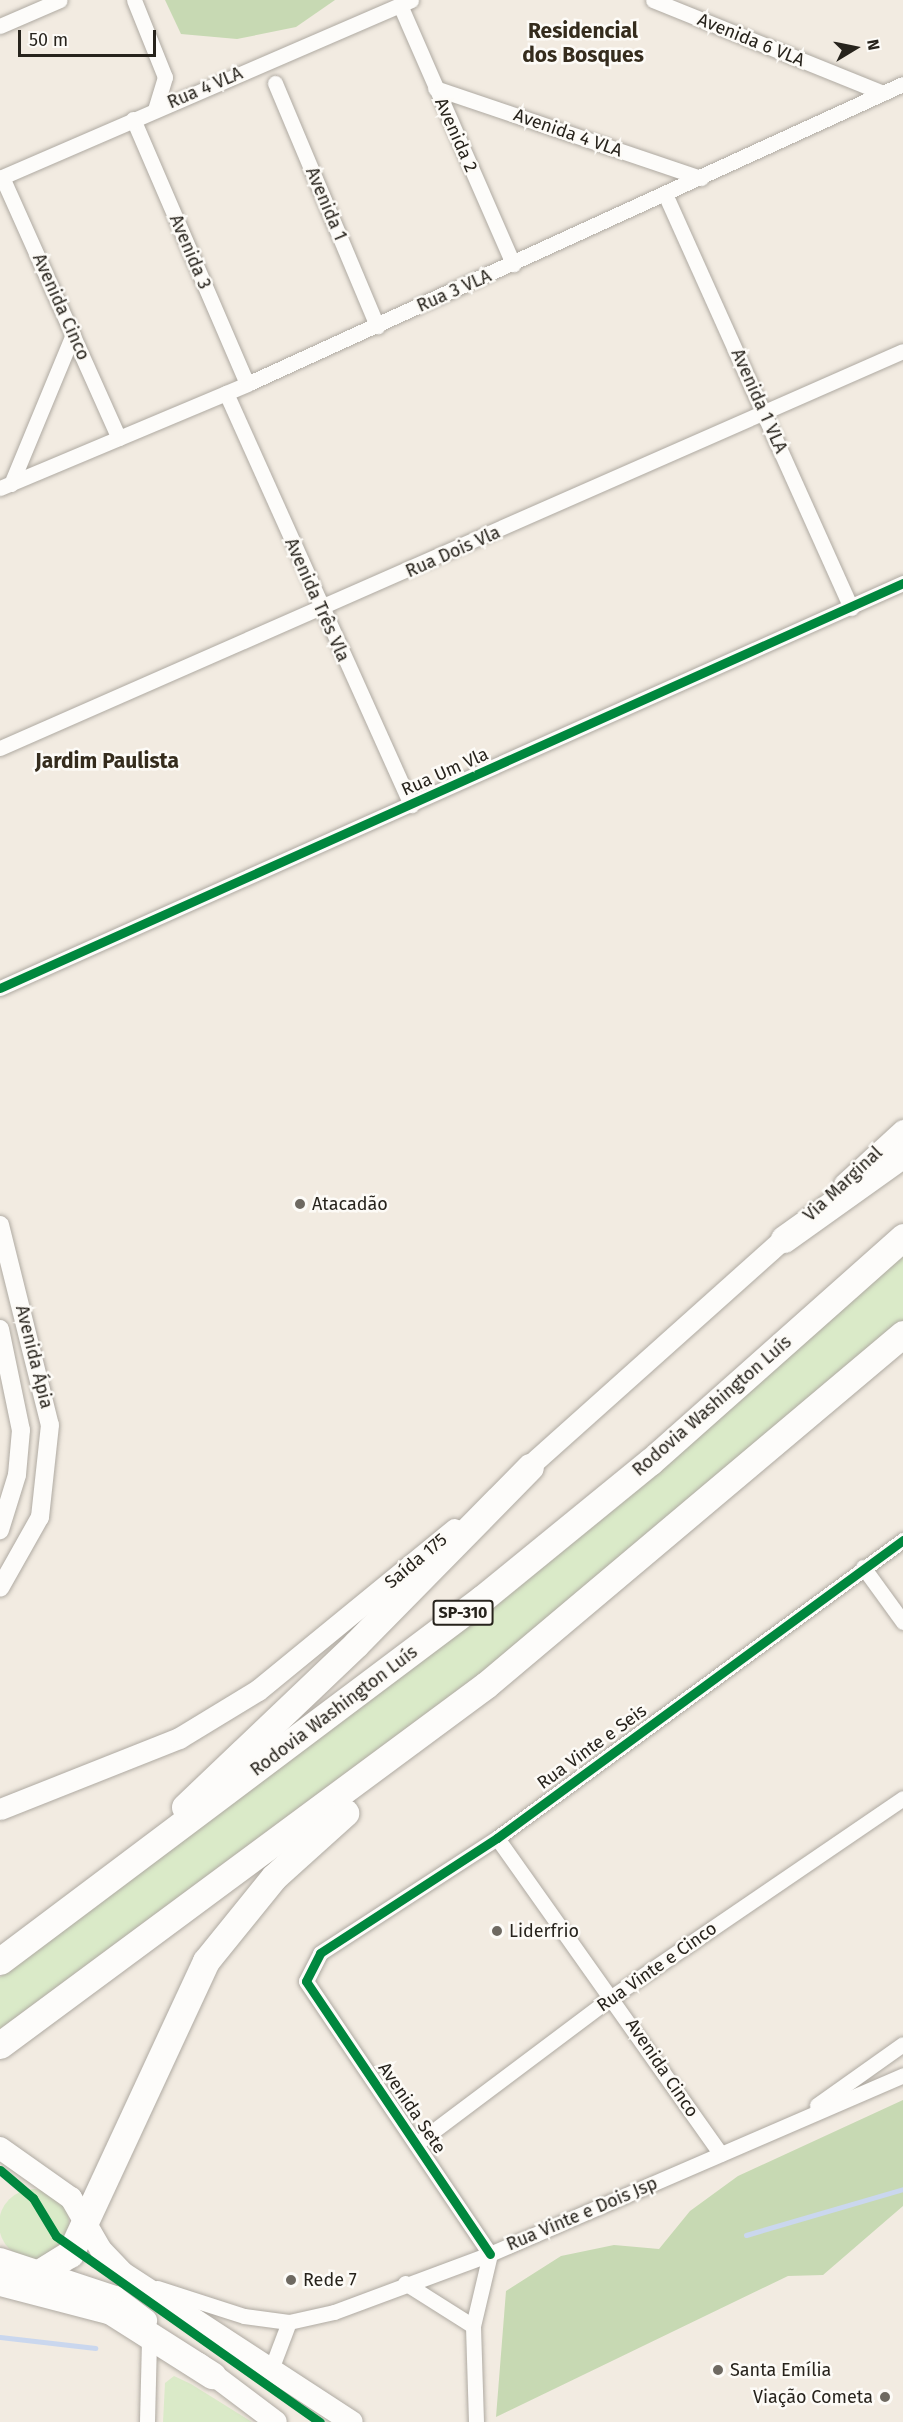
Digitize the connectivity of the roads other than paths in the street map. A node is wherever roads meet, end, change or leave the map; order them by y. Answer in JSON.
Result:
{"nodes":[{"id":1,"x":60,"y":0,"type":"edge"},
{"id":2,"x":134,"y":0,"type":"edge"},
{"id":3,"x":653,"y":0,"type":"edge"},
{"id":4,"x":405,"y":2,"type":"edge"},
{"id":5,"x":0,"y":26,"type":"edge"},
{"id":6,"x":274,"y":83,"type":"dead end"},
{"id":7,"x":903,"y":84,"type":"edge"},
{"id":8,"x":435,"y":88,"type":"junction"},
{"id":9,"x":883,"y":93,"type":"junction"},
{"id":10,"x":155,"y":110,"type":"junction"},
{"id":11,"x":134,"y":119,"type":"junction"},
{"id":12,"x":1,"y":178,"type":"edge"},
{"id":13,"x":701,"y":178,"type":"junction"},
{"id":14,"x":665,"y":194,"type":"junction"},
{"id":15,"x":513,"y":264,"type":"junction"},
{"id":16,"x":377,"y":326,"type":"junction"},
{"id":17,"x":73,"y":334,"type":"junction"},
{"id":18,"x":903,"y":351,"type":"edge"},
{"id":19,"x":247,"y":384,"type":"junction"},
{"id":20,"x":226,"y":393,"type":"junction"},
{"id":21,"x":764,"y":413,"type":"junction"},
{"id":22,"x":119,"y":438,"type":"junction"},
{"id":23,"x":6,"y":486,"type":"edge"},
{"id":24,"x":903,"y":583,"type":"edge"},
{"id":25,"x":851,"y":608,"type":"junction"},
{"id":26,"x":321,"y":611,"type":"junction"},
{"id":27,"x":0,"y":748,"type":"edge"},
{"id":28,"x":411,"y":805,"type":"junction"},
{"id":29,"x":0,"y":988,"type":"edge"},
{"id":30,"x":903,"y":1130,"type":"edge"},
{"id":31,"x":903,"y":1154,"type":"edge"},
{"id":32,"x":0,"y":1225,"type":"edge"},
{"id":33,"x":903,"y":1237,"type":"edge"},
{"id":34,"x":784,"y":1239,"type":"junction"},
{"id":35,"x":0,"y":1329,"type":"edge"},
{"id":36,"x":903,"y":1334,"type":"edge"},
{"id":37,"x":530,"y":1467,"type":"junction"},
{"id":38,"x":0,"y":1530,"type":"edge"},
{"id":39,"x":903,"y":1540,"type":"edge"},
{"id":40,"x":863,"y":1568,"type":"junction"},
{"id":41,"x":0,"y":1588,"type":"edge"},
{"id":42,"x":903,"y":1622,"type":"edge"},
{"id":43,"x":486,"y":1685,"type":"junction"},
{"id":44,"x":903,"y":1798,"type":"edge"},
{"id":45,"x":0,"y":1809,"type":"edge"},
{"id":46,"x":497,"y":1838,"type":"junction"},
{"id":47,"x":96,"y":1893,"type":"junction"},
{"id":48,"x":0,"y":1961,"type":"edge"},
{"id":49,"x":306,"y":1981,"type":"joint"},
{"id":50,"x":614,"y":1996,"type":"junction"},
{"id":51,"x":903,"y":2044,"type":"edge"},
{"id":52,"x":0,"y":2045,"type":"edge"},
{"id":53,"x":903,"y":2075,"type":"edge"},
{"id":54,"x":792,"y":2123,"type":"junction"},
{"id":55,"x":416,"y":2144,"type":"junction"},
{"id":56,"x":5,"y":2152,"type":"edge"},
{"id":57,"x":720,"y":2154,"type":"junction"},
{"id":58,"x":85,"y":2219,"type":"junction"},
{"id":59,"x":490,"y":2254,"type":"junction"},
{"id":60,"x":0,"y":2259,"type":"edge"},
{"id":61,"x":39,"y":2273,"type":"junction"},
{"id":62,"x":0,"y":2282,"type":"edge"},
{"id":63,"x":405,"y":2283,"type":"junction"},
{"id":64,"x":149,"y":2285,"type":"junction"},
{"id":65,"x":289,"y":2322,"type":"junction"},
{"id":66,"x":473,"y":2326,"type":"junction"},
{"id":67,"x":149,"y":2339,"type":"junction"},
{"id":68,"x":270,"y":2372,"type":"junction"},
{"id":69,"x":212,"y":2375,"type":"junction"},
{"id":70,"x":147,"y":2422,"type":"edge"},
{"id":71,"x":276,"y":2422,"type":"edge"},
{"id":72,"x":352,"y":2422,"type":"edge"},
{"id":73,"x":476,"y":2422,"type":"edge"}],
"edges":[{"from":1,"to":5,"type":"street"},
{"from":2,"to":10,"type":"street"},
{"from":3,"to":9,"type":"street","name":"Avenida 6 VLA"},
{"from":4,"to":8,"type":"street","name":"Avenida 2"},
{"from":4,"to":10,"type":"street","name":"Rua 4 VLA"},
{"from":6,"to":16,"type":"street","name":"Avenida 1"},
{"from":7,"to":9,"type":"street","name":"Rua 3 VLA"},
{"from":8,"to":13,"type":"street","name":"Avenida 4 VLA"},
{"from":8,"to":15,"type":"street","name":"Avenida 2"},
{"from":9,"to":13,"type":"street","name":"Rua 3 VLA"},
{"from":10,"to":11,"type":"street","name":"Rua 4 VLA"},
{"from":11,"to":12,"type":"street","name":"Rua 4 VLA"},
{"from":11,"to":19,"type":"street","name":"Avenida 3"},
{"from":12,"to":17,"type":"street","name":"Avenida Cinco"},
{"from":13,"to":14,"type":"street","name":"Rua 3 VLA"},
{"from":14,"to":15,"type":"street","name":"Rua 3 VLA"},
{"from":14,"to":21,"type":"street","name":"Avenida 1 VLA"},
{"from":15,"to":16,"type":"street","name":"Rua 3 VLA"},
{"from":16,"to":19,"type":"street","name":"Rua 3 VLA"},
{"from":17,"to":22,"type":"street","name":"Avenida Cinco"},
{"from":17,"to":23,"type":"street"},
{"from":18,"to":21,"type":"street","name":"Rua Dois Vla"},
{"from":19,"to":20,"type":"street","name":"Rua 3 VLA"},
{"from":20,"to":22,"type":"street","name":"Rua 3 VLA"},
{"from":20,"to":26,"type":"street","name":"Avenida Três Vla"},
{"from":21,"to":25,"type":"street","name":"Avenida 1 VLA"},
{"from":21,"to":26,"type":"street","name":"Rua Dois Vla"},
{"from":22,"to":23,"type":"street","name":"Rua 3 VLA"},
{"from":24,"to":25,"type":"street","name":"Rua Um Vla"},
{"from":25,"to":28,"type":"street","name":"Rua Um Vla"},
{"from":26,"to":27,"type":"street","name":"Rua Dois Vla"},
{"from":26,"to":28,"type":"street","name":"Avenida Três Vla"},
{"from":28,"to":29,"type":"street","name":"Rua Um Vla"},
{"from":30,"to":34,"type":"main road","name":"Via Marginal"},
{"from":31,"to":34,"type":"highway"},
{"from":32,"to":41,"type":"street","name":"Avenida Ápia"},
{"from":33,"to":47,"type":"highway","name":"Rodovia Washington Luís","number":"SP-310"},
{"from":34,"to":37,"type":"main road","name":"Saída 175"},
{"from":35,"to":38,"type":"street","name":"Avenida Ápia"},
{"from":36,"to":43,"type":"highway"},
{"from":37,"to":45,"type":"main road","name":"Saída 175"},
{"from":37,"to":47,"type":"highway"},
{"from":39,"to":40,"type":"street","name":"Rua Vinte e Seis"},
{"from":40,"to":42,"type":"street"},
{"from":40,"to":46,"type":"street","name":"Rua Vinte e Seis"},
{"from":43,"to":52,"type":"highway"},
{"from":43,"to":58,"type":"highway"},
{"from":44,"to":50,"type":"street","name":"Rua Vinte e Cinco"},
{"from":46,"to":49,"type":"street","name":"Rua Vinte e Seis"},
{"from":46,"to":50,"type":"street","name":"Avenida Cinco"},
{"from":47,"to":48,"type":"highway","name":"Rodovia Washington Luís","number":"SP-310"},
{"from":49,"to":55,"type":"street","name":"Avenida Sete"},
{"from":50,"to":55,"type":"street","name":"Rua Vinte e Cinco"},
{"from":50,"to":57,"type":"street","name":"Avenida Cinco"},
{"from":51,"to":54,"type":"street"},
{"from":53,"to":54,"type":"street","name":"Rua Vinte e Dois Jsp"},
{"from":54,"to":57,"type":"street","name":"Rua Vinte e Dois Jsp"},
{"from":55,"to":59,"type":"street","name":"Avenida Sete"},
{"from":56,"to":58,"type":"main road"},
{"from":57,"to":59,"type":"street","name":"Rua Vinte e Dois Jsp"},
{"from":58,"to":61,"type":"highway"},
{"from":58,"to":64,"type":"main road"},
{"from":59,"to":63,"type":"street","name":"Rua Vinte e Dois Jsp"},
{"from":59,"to":66,"type":"street"},
{"from":60,"to":61,"type":"main road"},
{"from":61,"to":69,"type":"main road"},
{"from":62,"to":67,"type":"highway"},
{"from":63,"to":65,"type":"street","name":"Rua Vinte e Dois Jsp"},
{"from":63,"to":66,"type":"street"},
{"from":64,"to":65,"type":"street","name":"Rua Vinte e Dois Jsp"},
{"from":64,"to":68,"type":"main road"},
{"from":65,"to":68,"type":"street"},
{"from":66,"to":73,"type":"street"},
{"from":67,"to":69,"type":"highway"},
{"from":67,"to":70,"type":"street"},
{"from":68,"to":72,"type":"main road"},
{"from":69,"to":71,"type":"main road"}]}
